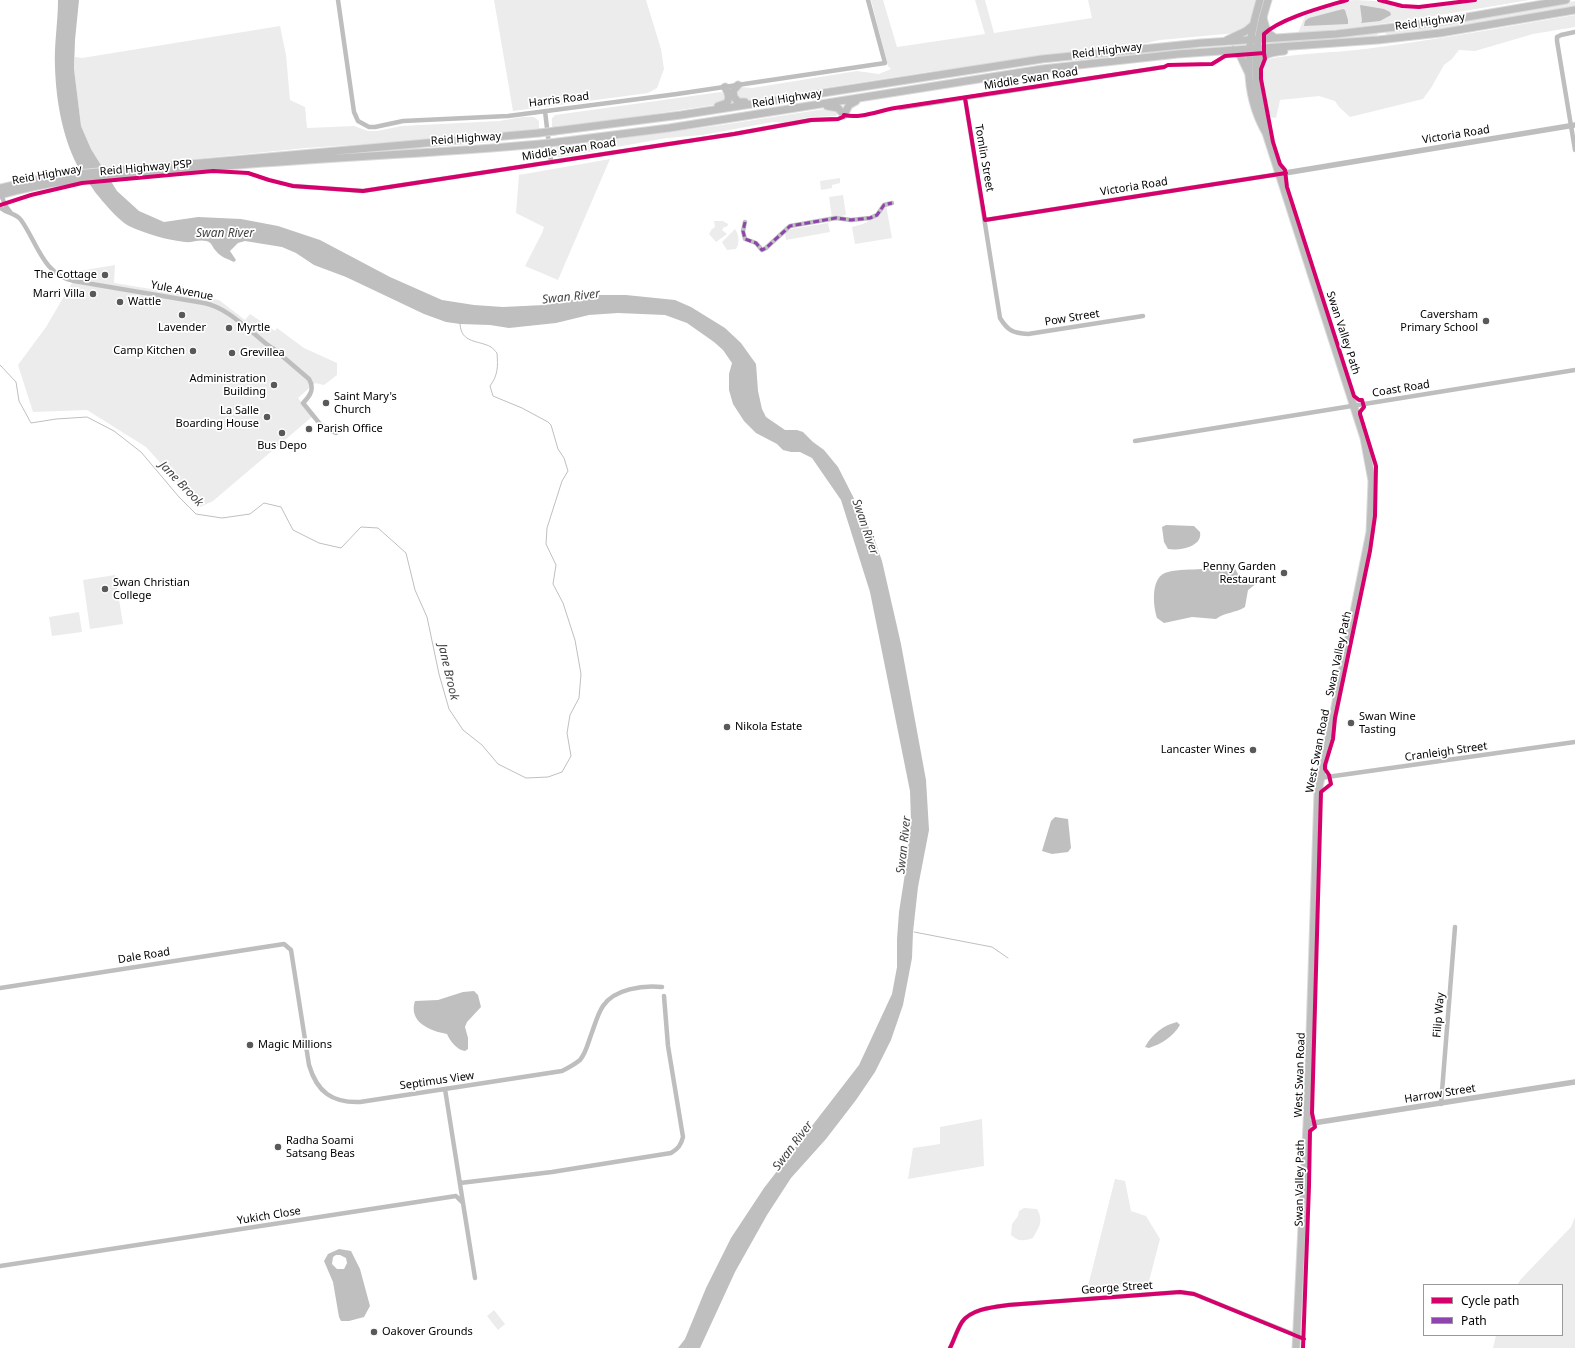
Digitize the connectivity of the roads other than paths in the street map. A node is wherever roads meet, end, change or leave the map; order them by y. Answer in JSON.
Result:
{"nodes":[{"id":1,"x":338,"y":0,"type":"edge"},
{"id":2,"x":868,"y":0,"type":"edge"},
{"id":3,"x":1260,"y":0,"type":"edge"},
{"id":4,"x":1268,"y":0,"type":"edge"},
{"id":5,"x":1566,"y":0,"type":"edge"},
{"id":6,"x":1575,"y":10,"type":"edge"},
{"id":7,"x":1263,"y":18,"type":"junction"},
{"id":8,"x":1252,"y":26,"type":"junction"},
{"id":9,"x":1575,"y":32,"type":"edge"},
{"id":10,"x":1275,"y":38,"type":"junction"},
{"id":11,"x":1254,"y":39,"type":"junction"},
{"id":12,"x":1225,"y":41,"type":"junction"},
{"id":13,"x":1293,"y":47,"type":"junction"},
{"id":14,"x":1253,"y":48,"type":"junction"},
{"id":15,"x":1233,"y":50,"type":"junction"},
{"id":16,"x":1256,"y":65,"type":"junction"},
{"id":17,"x":1164,"y":67,"type":"dead end"},
{"id":18,"x":1248,"y":72,"type":"junction"},
{"id":19,"x":738,"y":85,"type":"junction"},
{"id":20,"x":725,"y":87,"type":"junction"},
{"id":21,"x":878,"y":96,"type":"junction"},
{"id":22,"x":965,"y":98,"type":"junction"},
{"id":23,"x":777,"y":100,"type":"junction"},
{"id":24,"x":804,"y":107,"type":"junction"},
{"id":25,"x":900,"y":108,"type":"dead end"},
{"id":26,"x":545,"y":111,"type":"junction"},
{"id":27,"x":681,"y":115,"type":"junction"},
{"id":28,"x":844,"y":115,"type":"junction"},
{"id":29,"x":1573,"y":126,"type":"edge"},
{"id":30,"x":1266,"y":133,"type":"junction"},
{"id":31,"x":1575,"y":150,"type":"edge"},
{"id":32,"x":551,"y":162,"type":"junction"},
{"id":33,"x":203,"y":165,"type":"junction"},
{"id":34,"x":1279,"y":174,"type":"junction"},
{"id":35,"x":293,"y":186,"type":"dead end"},
{"id":36,"x":0,"y":192,"type":"edge"},
{"id":37,"x":892,"y":203,"type":"dead end"},
{"id":38,"x":0,"y":207,"type":"edge"},
{"id":39,"x":11,"y":213,"type":"junction"},
{"id":40,"x":985,"y":220,"type":"junction"},
{"id":41,"x":745,"y":222,"type":"dead end"},
{"id":42,"x":1143,"y":316,"type":"dead end"},
{"id":43,"x":1005,"y":327,"type":"joint"},
{"id":44,"x":1575,"y":370,"type":"edge"},
{"id":45,"x":1353,"y":406,"type":"junction"},
{"id":46,"x":336,"y":433,"type":"dead end"},
{"id":47,"x":1135,"y":441,"type":"dead end"},
{"id":48,"x":1575,"y":742,"type":"edge"},
{"id":49,"x":1320,"y":778,"type":"junction"},
{"id":50,"x":1455,"y":927,"type":"dead end"},
{"id":51,"x":290,"y":947,"type":"joint"},
{"id":52,"x":662,"y":987,"type":"dead end"},
{"id":53,"x":0,"y":988,"type":"edge"},
{"id":54,"x":664,"y":996,"type":"dead end"},
{"id":55,"x":1575,"y":1082,"type":"edge"},
{"id":56,"x":445,"y":1089,"type":"junction"},
{"id":57,"x":1441,"y":1104,"type":"junction"},
{"id":58,"x":1307,"y":1124,"type":"junction"},
{"id":59,"x":460,"y":1183,"type":"junction"},
{"id":60,"x":463,"y":1203,"type":"junction"},
{"id":61,"x":0,"y":1266,"type":"edge"},
{"id":62,"x":475,"y":1278,"type":"dead end"},
{"id":63,"x":1298,"y":1336,"type":"junction"},
{"id":64,"x":950,"y":1348,"type":"edge"},
{"id":65,"x":1296,"y":1348,"type":"edge"}],
"edges":[{"from":1,"to":26,"type":"street","name":"Harris Road"},
{"from":2,"to":19,"type":"street","name":"Harris Road"},
{"from":3,"to":8,"type":"main road","name":"West Swan Road"},
{"from":4,"to":7,"type":"main road","name":"West Swan Road"},
{"from":5,"to":10,"type":"main road","name":"Reid Highway"},
{"from":6,"to":13,"type":"main road","name":"Reid Highway"},
{"from":7,"to":10,"type":"main road"},
{"from":7,"to":11,"type":"main road","name":"West Swan Road"},
{"from":8,"to":11,"type":"main road","name":"West Swan Road"},
{"from":8,"to":12,"type":"main road"},
{"from":9,"to":29,"type":"street"},
{"from":10,"to":11,"type":"main road","name":"Reid Highway"},
{"from":11,"to":12,"type":"main road","name":"Reid Highway"},
{"from":11,"to":14,"type":"main road","name":"West Swan Road"},
{"from":12,"to":23,"type":"main road","name":"Reid Highway"},
{"from":13,"to":14,"type":"main road","name":"Reid Highway"},
{"from":13,"to":16,"type":"main road"},
{"from":14,"to":15,"type":"main road","name":"Reid Highway"},
{"from":14,"to":16,"type":"main road","name":"West Swan Road"},
{"from":14,"to":18,"type":"main road","name":"West Swan Road"},
{"from":15,"to":18,"type":"main road"},
{"from":15,"to":21,"type":"main road","name":"Reid Highway"},
{"from":16,"to":30,"type":"main road","name":"West Swan Road"},
{"from":17,"to":22,"type":"street","name":"Middle Swan Road"},
{"from":18,"to":30,"type":"main road","name":"West Swan Road"},
{"from":19,"to":20,"type":"street","name":"Harris Road"},
{"from":19,"to":23,"type":"main road"},
{"from":20,"to":26,"type":"street","name":"Harris Road"},
{"from":20,"to":27,"type":"main road"},
{"from":21,"to":24,"type":"main road","name":"Reid Highway"},
{"from":21,"to":28,"type":"main road"},
{"from":22,"to":25,"type":"street","name":"Middle Swan Road"},
{"from":22,"to":40,"type":"street","name":"Tomlin Street"},
{"from":23,"to":27,"type":"main road","name":"Reid Highway"},
{"from":24,"to":28,"type":"main road"},
{"from":24,"to":33,"type":"main road","name":"Reid Highway","bridge":true},
{"from":26,"to":32,"type":"street"},
{"from":27,"to":33,"type":"main road","name":"Reid Highway","bridge":true},
{"from":28,"to":32,"type":"street","name":"Middle Swan Road"},
{"from":29,"to":31,"type":"street"},
{"from":29,"to":34,"type":"street","name":"Victoria Road"},
{"from":30,"to":34,"type":"main road","name":"West Swan Road"},
{"from":32,"to":35,"type":"street","name":"Middle Swan Road"},
{"from":33,"to":36,"type":"main road","name":"Reid Highway"},
{"from":34,"to":40,"type":"street","name":"Victoria Road"},
{"from":34,"to":45,"type":"main road","name":"West Swan Road"},
{"from":36,"to":39,"type":"street","name":"Yule Avenue"},
{"from":37,"to":41,"type":"street"},
{"from":38,"to":39,"type":"street","name":"Yule Avenue"},
{"from":39,"to":46,"type":"street","name":"Yule Avenue"},
{"from":40,"to":43,"type":"street","name":"Tomlin Street"},
{"from":42,"to":43,"type":"street","name":"Pow Street"},
{"from":44,"to":45,"type":"street","name":"Coast Road"},
{"from":45,"to":47,"type":"street","name":"Coast Road"},
{"from":45,"to":49,"type":"main road","name":"West Swan Road"},
{"from":48,"to":49,"type":"street","name":"Cranleigh Street"},
{"from":49,"to":58,"type":"main road","name":"West Swan Road"},
{"from":50,"to":57,"type":"street","name":"Filip Way"},
{"from":51,"to":53,"type":"street","name":"Dale Road"},
{"from":51,"to":56,"type":"street","name":"Septimus View"},
{"from":52,"to":56,"type":"street","name":"Septimus View"},
{"from":54,"to":59,"type":"street"},
{"from":55,"to":57,"type":"street","name":"Harrow Street"},
{"from":56,"to":59,"type":"street"},
{"from":57,"to":58,"type":"street","name":"Harrow Street"},
{"from":58,"to":63,"type":"main road","name":"West Swan Road"},
{"from":59,"to":60,"type":"street"},
{"from":60,"to":61,"type":"street","name":"Yukich Close"},
{"from":60,"to":62,"type":"street"},
{"from":63,"to":64,"type":"street","name":"George Street"},
{"from":63,"to":65,"type":"main road","name":"West Swan Road"}]}
